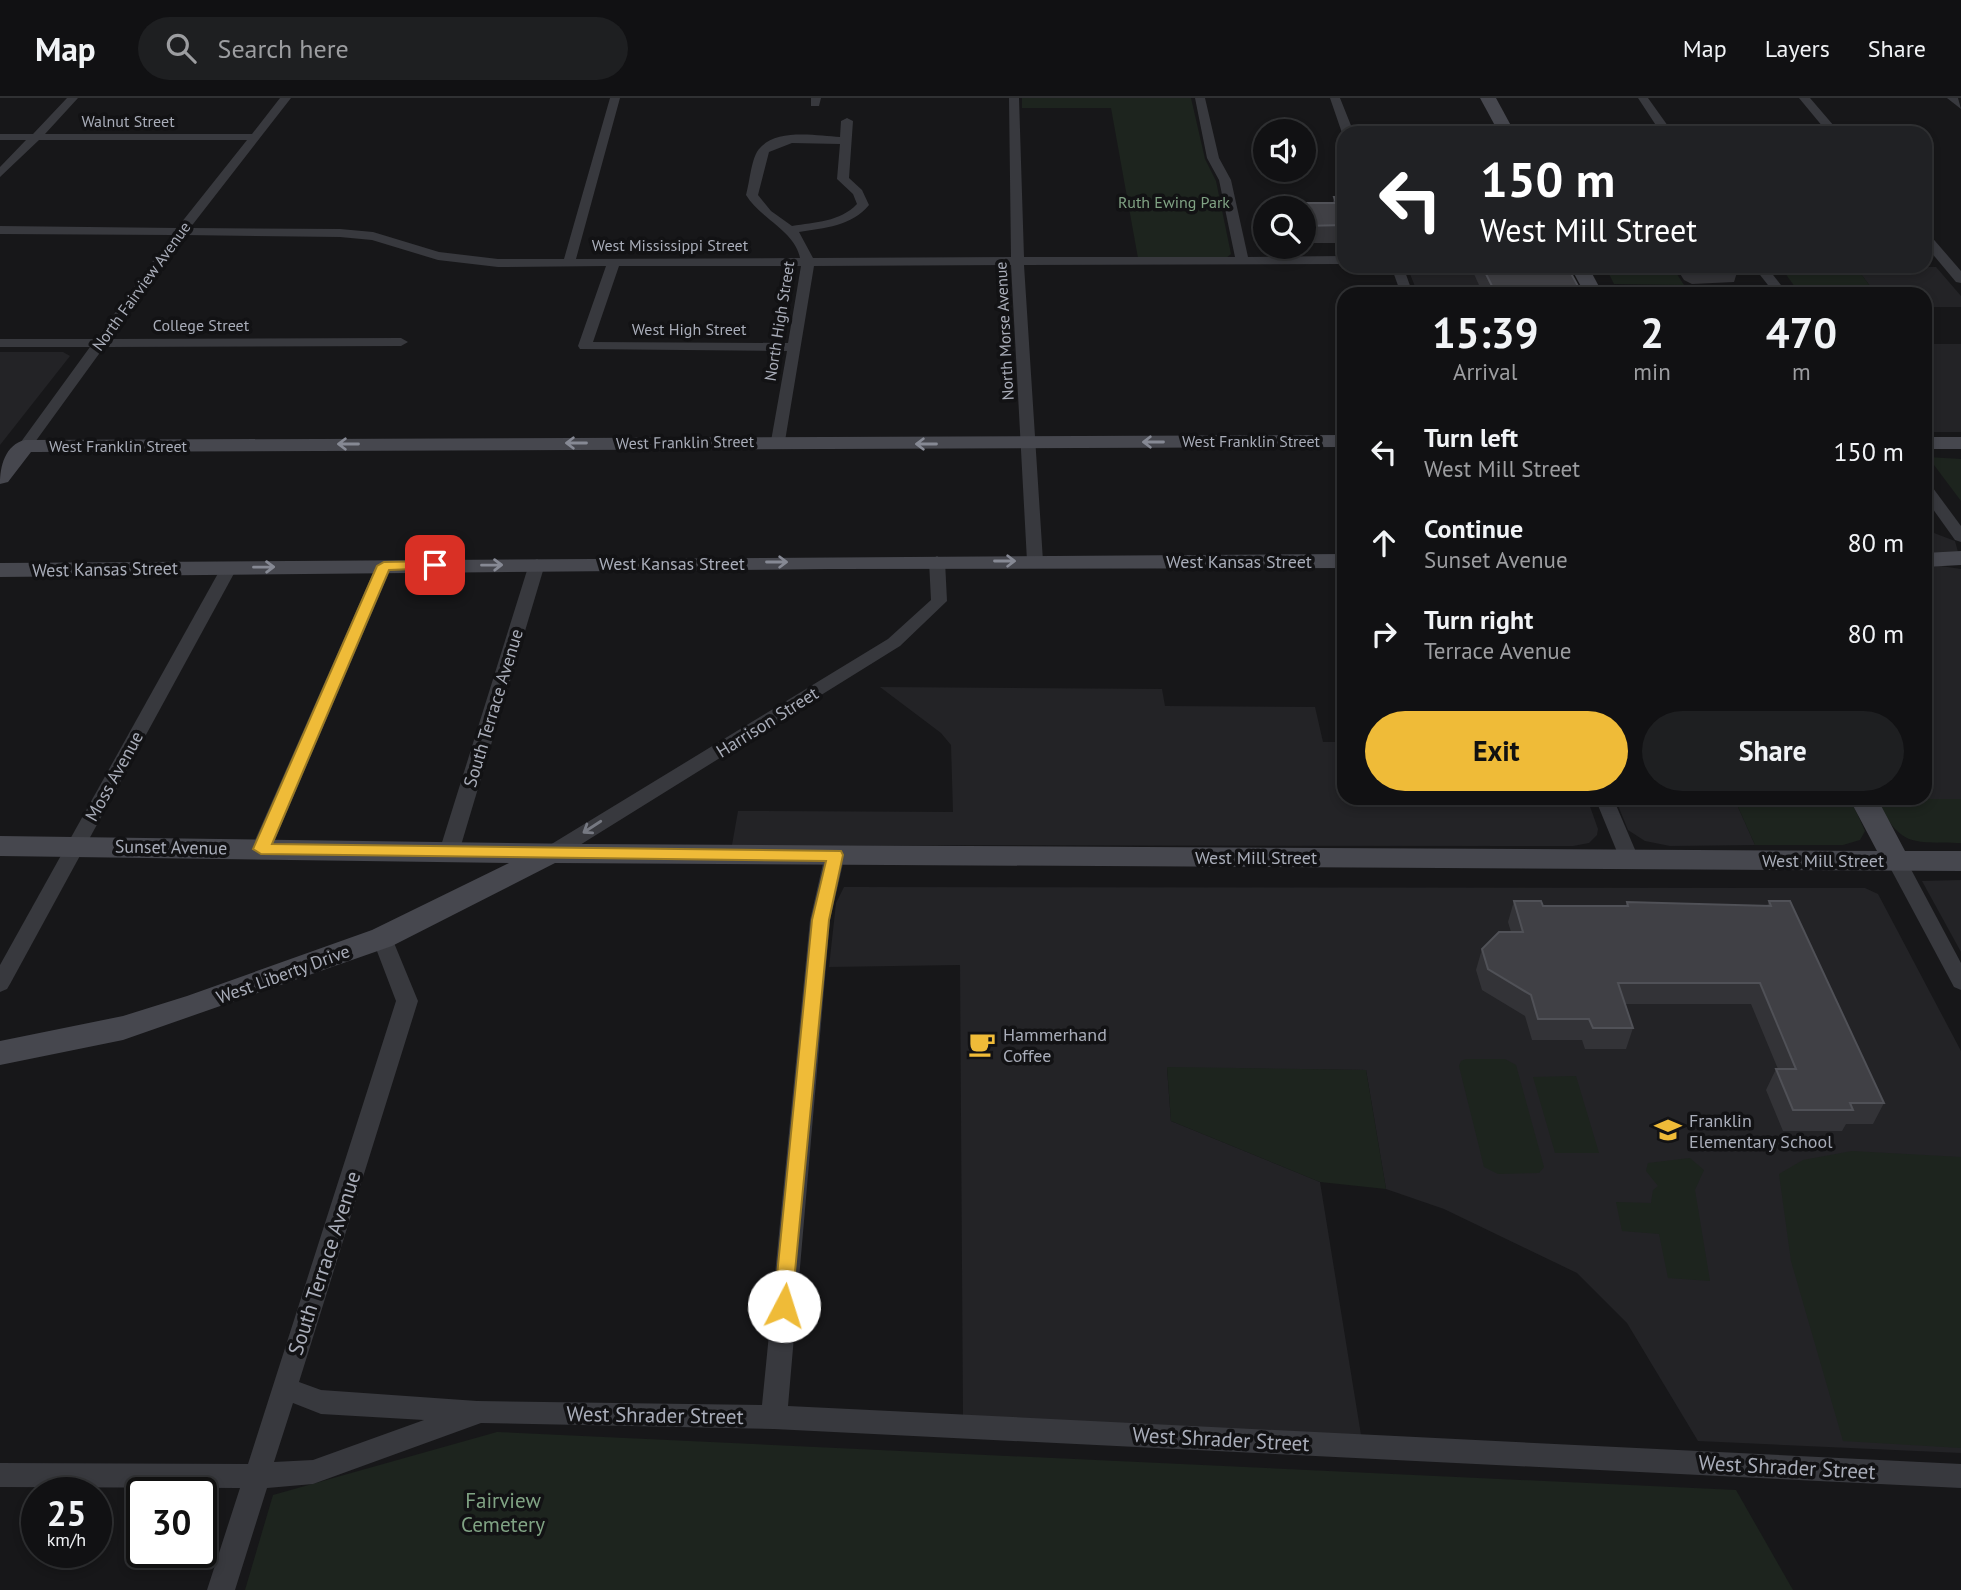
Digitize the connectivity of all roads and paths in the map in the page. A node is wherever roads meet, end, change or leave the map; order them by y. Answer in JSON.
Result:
{"nodes":[{"id":1,"x":73,"y":98,"type":"edge"},
{"id":2,"x":286,"y":98,"type":"edge"},
{"id":3,"x":615,"y":98,"type":"edge"},
{"id":4,"x":1014,"y":98,"type":"edge"},
{"id":5,"x":1200,"y":98,"type":"edge"},
{"id":6,"x":1335,"y":98,"type":"edge"},
{"id":7,"x":1488,"y":98,"type":"edge"},
{"id":8,"x":1643,"y":98,"type":"edge"},
{"id":9,"x":1804,"y":98,"type":"edge"},
{"id":10,"x":1952,"y":98,"type":"edge"},
{"id":11,"x":1961,"y":107,"type":"edge"},
{"id":12,"x":847,"y":121,"type":"dead end"},
{"id":13,"x":1345,"y":126,"type":"edge"},
{"id":14,"x":1503,"y":126,"type":"edge"},
{"id":15,"x":1662,"y":126,"type":"edge"},
{"id":16,"x":1828,"y":126,"type":"edge"},
{"id":17,"x":0,"y":137,"type":"edge"},
{"id":18,"x":37,"y":137,"type":"junction"},
{"id":19,"x":256,"y":137,"type":"junction"},
{"id":20,"x":846,"y":141,"type":"junction"},
{"id":21,"x":0,"y":174,"type":"edge"},
{"id":22,"x":0,"y":230,"type":"edge"},
{"id":23,"x":182,"y":230,"type":"junction"},
{"id":24,"x":791,"y":230,"type":"junction"},
{"id":25,"x":1932,"y":245,"type":"edge"},
{"id":26,"x":1242,"y":260,"type":"junction"},
{"id":27,"x":1337,"y":260,"type":"edge"},
{"id":28,"x":1017,"y":261,"type":"junction"},
{"id":29,"x":1932,"y":261,"type":"edge"},
{"id":30,"x":1945,"y":261,"type":"junction"},
{"id":31,"x":1961,"y":261,"type":"edge"},
{"id":32,"x":808,"y":262,"type":"junction"},
{"id":33,"x":569,"y":263,"type":"junction"},
{"id":34,"x":614,"y":263,"type":"junction"},
{"id":35,"x":1765,"y":273,"type":"edge"},
{"id":36,"x":1961,"y":279,"type":"edge"},
{"id":37,"x":1776,"y":287,"type":"edge"},
{"id":38,"x":401,"y":342,"type":"dead end"},
{"id":39,"x":0,"y":343,"type":"edge"},
{"id":40,"x":99,"y":343,"type":"junction"},
{"id":41,"x":793,"y":347,"type":"junction"},
{"id":42,"x":778,"y":441,"type":"junction"},
{"id":43,"x":1337,"y":441,"type":"edge"},
{"id":44,"x":1028,"y":443,"type":"junction"},
{"id":45,"x":1932,"y":443,"type":"edge"},
{"id":46,"x":1961,"y":443,"type":"edge"},
{"id":47,"x":25,"y":446,"type":"junction"},
{"id":48,"x":0,"y":477,"type":"edge"},
{"id":49,"x":1932,"y":497,"type":"edge"},
{"id":50,"x":1961,"y":537,"type":"edge"},
{"id":51,"x":1961,"y":558,"type":"edge"},
{"id":52,"x":1932,"y":560,"type":"edge"},
{"id":53,"x":937,"y":561,"type":"junction"},
{"id":54,"x":1035,"y":561,"type":"junction"},
{"id":55,"x":1337,"y":561,"type":"edge"},
{"id":56,"x":537,"y":564,"type":"junction"},
{"id":57,"x":384,"y":566,"type":"junction"},
{"id":58,"x":229,"y":568,"type":"junction"},
{"id":59,"x":0,"y":570,"type":"edge"},
{"id":60,"x":1607,"y":805,"type":"edge"},
{"id":61,"x":1867,"y":805,"type":"edge"},
{"id":62,"x":0,"y":846,"type":"edge"},
{"id":63,"x":75,"y":846,"type":"junction"},
{"id":64,"x":261,"y":849,"type":"junction"},
{"id":65,"x":449,"y":852,"type":"junction"},
{"id":66,"x":552,"y":853,"type":"junction"},
{"id":67,"x":835,"y":855,"type":"junction"},
{"id":68,"x":1629,"y":859,"type":"junction"},
{"id":69,"x":1896,"y":860,"type":"junction"},
{"id":70,"x":1961,"y":860,"type":"edge"},
{"id":71,"x":382,"y":938,"type":"junction"},
{"id":72,"x":1961,"y":982,"type":"edge"},
{"id":73,"x":0,"y":984,"type":"edge"},
{"id":74,"x":0,"y":1053,"type":"edge"},
{"id":75,"x":284,"y":1388,"type":"junction"},
{"id":76,"x":481,"y":1411,"type":"junction"},
{"id":77,"x":774,"y":1417,"type":"junction"},
{"id":78,"x":0,"y":1475,"type":"edge"},
{"id":79,"x":256,"y":1476,"type":"junction"},
{"id":80,"x":1961,"y":1476,"type":"edge"},
{"id":81,"x":221,"y":1590,"type":"edge"}],
"edges":[{"from":1,"to":18,"type":"street"},
{"from":2,"to":19,"type":"street","name":"North Fairview Avenue"},
{"from":3,"to":33,"type":"street"},
{"from":4,"to":28,"type":"street","name":"North Morse Avenue"},
{"from":5,"to":26,"type":"street"},
{"from":6,"to":13,"type":"street"},
{"from":7,"to":14,"type":"street"},
{"from":8,"to":15,"type":"street"},
{"from":9,"to":16,"type":"street"},
{"from":10,"to":11,"type":"street"},
{"from":12,"to":20,"type":"street"},
{"from":17,"to":18,"type":"street","name":"Walnut Street"},
{"from":18,"to":19,"type":"street","name":"Walnut Street"},
{"from":18,"to":21,"type":"street"},
{"from":19,"to":23,"type":"street","name":"North Fairview Avenue"},
{"from":20,"to":24,"type":"street"},
{"from":20,"to":24,"type":"street","name":"North High Street"},
{"from":22,"to":23,"type":"street","name":"West Mississippi Street"},
{"from":23,"to":33,"type":"street","name":"West Mississippi Street"},
{"from":23,"to":40,"type":"street","name":"North Fairview Avenue"},
{"from":24,"to":32,"type":"street","name":"North High Street"},
{"from":25,"to":30,"type":"street"},
{"from":26,"to":27,"type":"street","name":"West Mississippi Street"},
{"from":26,"to":28,"type":"street","name":"West Mississippi Street"},
{"from":28,"to":32,"type":"street","name":"West Mississippi Street"},
{"from":28,"to":44,"type":"street","name":"North Morse Avenue"},
{"from":29,"to":30,"type":"street"},
{"from":30,"to":31,"type":"street"},
{"from":30,"to":36,"type":"street"},
{"from":32,"to":34,"type":"street","name":"West Mississippi Street"},
{"from":32,"to":41,"type":"street","name":"North High Street"},
{"from":33,"to":34,"type":"street","name":"West Mississippi Street"},
{"from":34,"to":41,"type":"street","name":"West High Street"},
{"from":35,"to":37,"type":"street"},
{"from":38,"to":40,"type":"street","name":"College Street"},
{"from":39,"to":40,"type":"street","name":"College Street"},
{"from":40,"to":47,"type":"street","name":"North Fairview Avenue"},
{"from":41,"to":42,"type":"street","name":"North High Street"},
{"from":44,"to":42,"type":"street","name":"West Franklin Street","one_way":true},
{"from":42,"to":47,"type":"street","name":"West Franklin Street","one_way":true},
{"from":43,"to":44,"type":"street","name":"West Franklin Street","one_way":true},
{"from":44,"to":54,"type":"street","name":"North Morse Avenue"},
{"from":45,"to":46,"type":"street"},
{"from":47,"to":48,"type":"street","name":"North Fairview Avenue"},
{"from":49,"to":50,"type":"street"},
{"from":51,"to":52,"type":"street"},
{"from":53,"to":54,"type":"street","name":"West Kansas Street","one_way":true},
{"from":56,"to":53,"type":"street","name":"West Kansas Street","one_way":true},
{"from":53,"to":66,"type":"street","name":"Harrison Street","one_way":true},
{"from":54,"to":55,"type":"street","name":"West Kansas Street"},
{"from":57,"to":56,"type":"street","name":"West Kansas Street","one_way":true},
{"from":56,"to":65,"type":"street","name":"South Terrace Avenue"},
{"from":58,"to":57,"type":"street","name":"West Kansas Street","one_way":true},
{"from":57,"to":64,"type":"street"},
{"from":58,"to":59,"type":"street","name":"West Kansas Street"},
{"from":58,"to":63,"type":"street","name":"Moss Avenue"},
{"from":60,"to":68,"type":"street"},
{"from":61,"to":69,"type":"street"},
{"from":62,"to":63,"type":"street","name":"Sunset Avenue"},
{"from":63,"to":64,"type":"street","name":"Sunset Avenue"},
{"from":63,"to":73,"type":"street","name":"Moss Avenue"},
{"from":64,"to":65,"type":"street","name":"Sunset Avenue"},
{"from":65,"to":66,"type":"street","name":"Sunset Avenue"},
{"from":66,"to":67,"type":"street","name":"West Mill Street"},
{"from":66,"to":71,"type":"street","name":"West Liberty Drive"},
{"from":67,"to":68,"type":"street","name":"West Mill Street"},
{"from":67,"to":77,"type":"street"},
{"from":68,"to":69,"type":"street","name":"West Mill Street"},
{"from":69,"to":70,"type":"street","name":"West Mill Street"},
{"from":69,"to":72,"type":"street"},
{"from":71,"to":74,"type":"street","name":"West Liberty Drive"},
{"from":71,"to":75,"type":"street","name":"South Terrace Avenue"},
{"from":75,"to":76,"type":"street","name":"West Shrader Street"},
{"from":75,"to":79,"type":"street","name":"South Terrace Avenue"},
{"from":76,"to":77,"type":"street","name":"West Shrader Street"},
{"from":76,"to":79,"type":"street","name":"West Shrader Street"},
{"from":77,"to":80,"type":"street","name":"West Shrader Street"},
{"from":78,"to":79,"type":"street","name":"West Shrader Street"},
{"from":79,"to":81,"type":"street","name":"South Terrace Avenue"}]}
